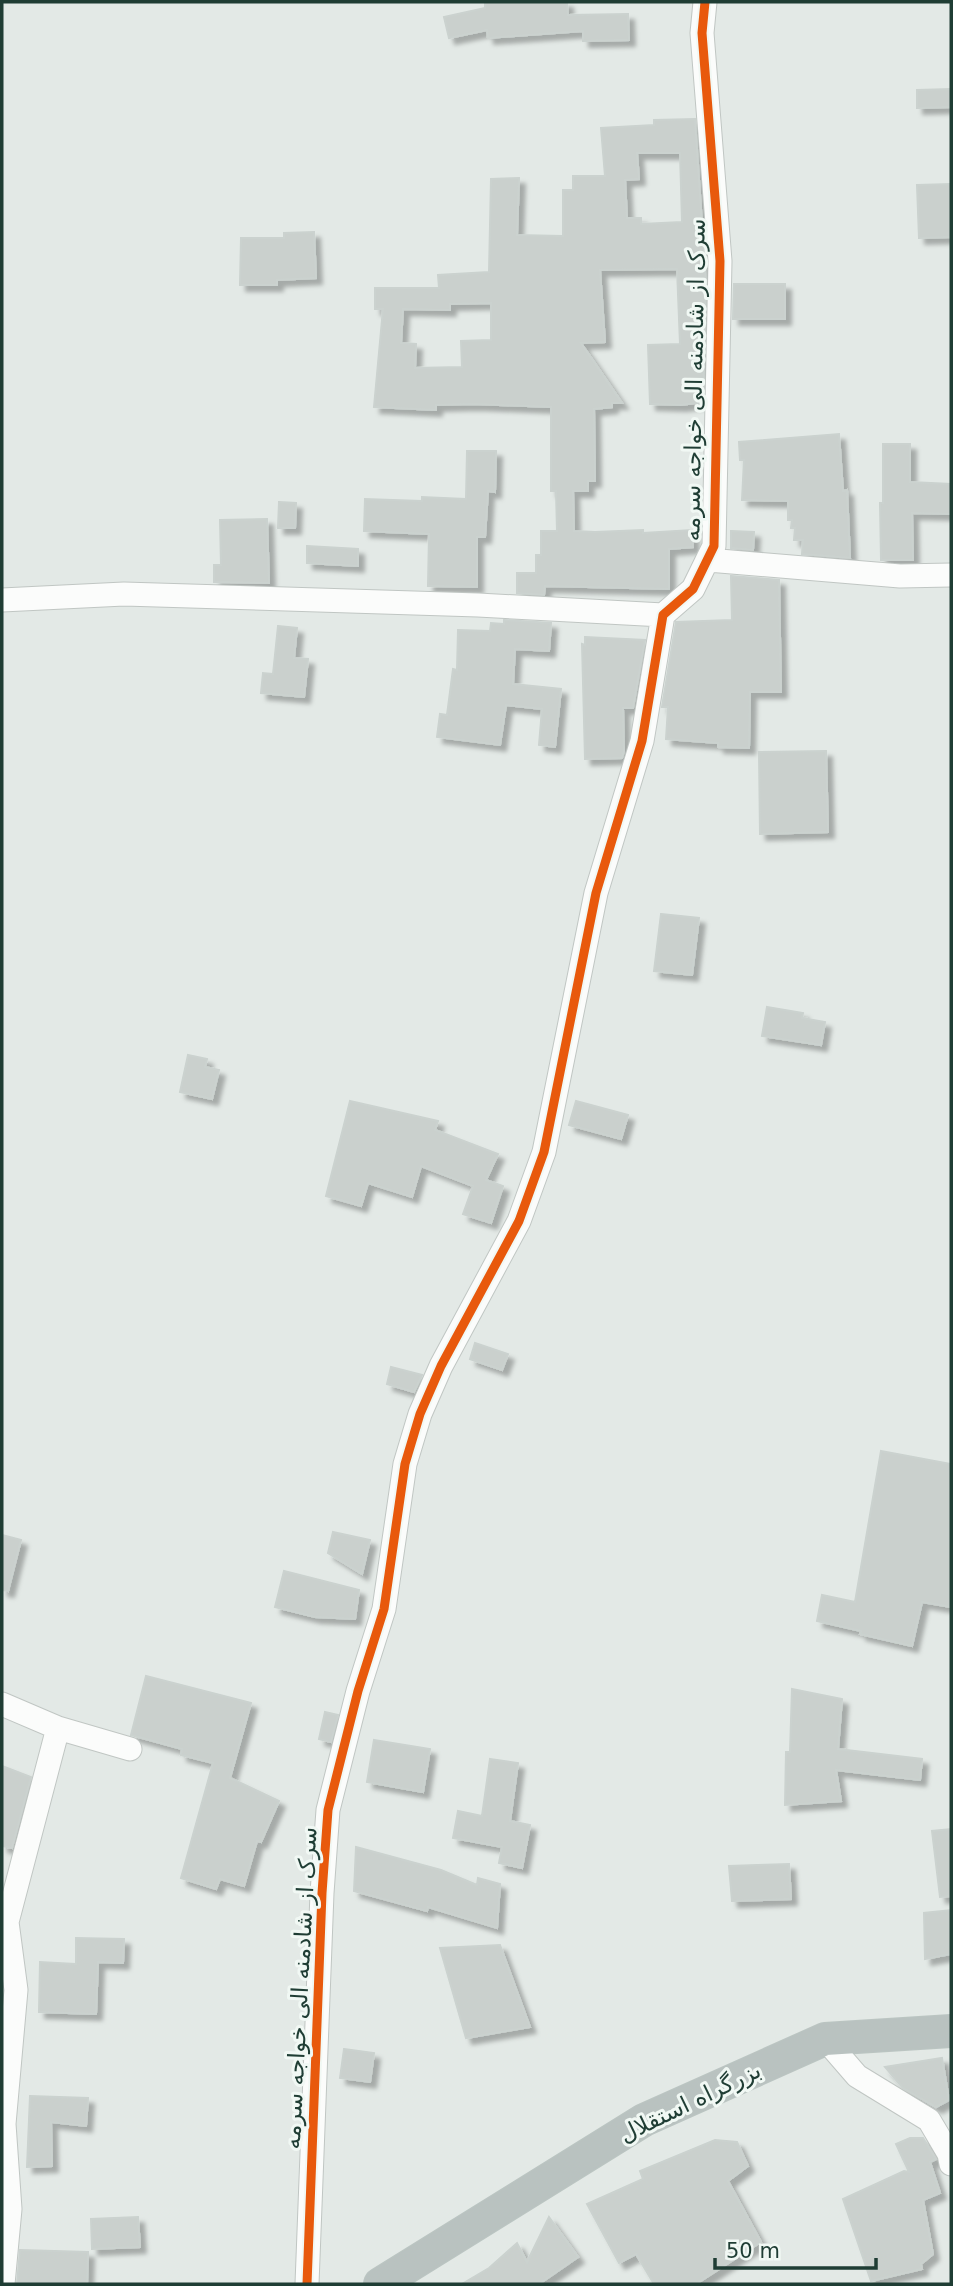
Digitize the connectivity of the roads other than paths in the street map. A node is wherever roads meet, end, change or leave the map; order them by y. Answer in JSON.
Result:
{"nodes":[{"id":1,"x":705,"y":2,"type":"edge"},
{"id":2,"x":708,"y":560,"type":"junction"},
{"id":3,"x":951,"y":575,"type":"edge"},
{"id":4,"x":2,"y":600,"type":"edge"},
{"id":5,"x":663,"y":615,"type":"junction"},
{"id":6,"x":2,"y":1704,"type":"edge"},
{"id":7,"x":58,"y":1728,"type":"junction"},
{"id":8,"x":130,"y":1749,"type":"dead end"},
{"id":9,"x":951,"y":2031,"type":"edge"},
{"id":10,"x":825,"y":2039,"type":"junction"},
{"id":11,"x":951,"y":2164,"type":"edge"},
{"id":12,"x":3,"y":2284,"type":"edge"},
{"id":13,"x":307,"y":2284,"type":"edge"},
{"id":14,"x":380,"y":2284,"type":"edge"}],
"edges":[{"from":1,"to":2,"type":"street","name":"سرک از شادمنه الی خواجه سرمه"},
{"from":2,"to":3,"type":"street"},
{"from":2,"to":5,"type":"street","name":"سرک از شادمنه الی خواجه سرمه"},
{"from":4,"to":5,"type":"street"},
{"from":5,"to":13,"type":"street","name":"سرک از شادمنه الی خواجه سرمه"},
{"from":6,"to":7,"type":"street"},
{"from":7,"to":8,"type":"street"},
{"from":7,"to":12,"type":"street"},
{"from":9,"to":10,"type":"highway","name":"بزرگراه استقلال"},
{"from":10,"to":11,"type":"street"},
{"from":10,"to":14,"type":"highway","name":"بزرگراه استقلال"}]}
